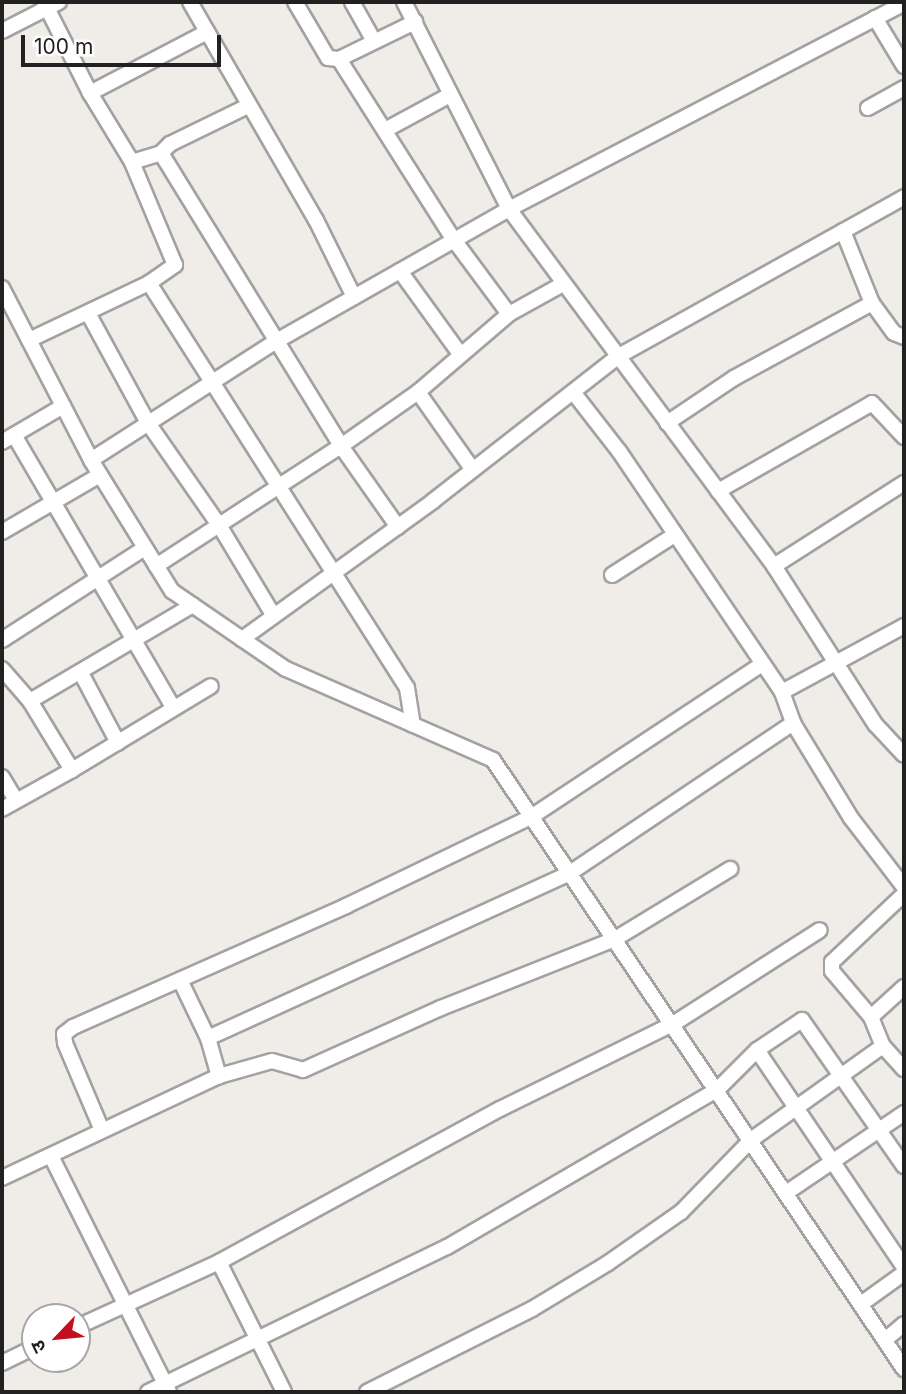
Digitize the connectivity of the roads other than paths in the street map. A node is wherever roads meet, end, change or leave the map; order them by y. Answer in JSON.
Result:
{"nodes":[{"id":1,"x":190,"y":2,"type":"edge"},
{"id":2,"x":295,"y":2,"type":"edge"},
{"id":3,"x":352,"y":2,"type":"edge"},
{"id":4,"x":404,"y":2,"type":"edge"},
{"id":5,"x":904,"y":3,"type":"edge"},
{"id":6,"x":50,"y":4,"type":"edge"},
{"id":7,"x":875,"y":18,"type":"junction"},
{"id":8,"x":415,"y":22,"type":"junction"},
{"id":9,"x":3,"y":26,"type":"edge"},
{"id":10,"x":206,"y":32,"type":"junction"},
{"id":11,"x":374,"y":41,"type":"junction"},
{"id":12,"x":339,"y":59,"type":"junction"},
{"id":13,"x":904,"y":66,"type":"edge"},
{"id":14,"x":904,"y":88,"type":"edge"},
{"id":15,"x":90,"y":93,"type":"junction"},
{"id":16,"x":450,"y":95,"type":"junction"},
{"id":17,"x":246,"y":107,"type":"junction"},
{"id":18,"x":868,"y":108,"type":"dead end"},
{"id":19,"x":387,"y":129,"type":"junction"},
{"id":20,"x":161,"y":153,"type":"junction"},
{"id":21,"x":132,"y":162,"type":"junction"},
{"id":22,"x":904,"y":197,"type":"edge"},
{"id":23,"x":509,"y":209,"type":"junction"},
{"id":24,"x":843,"y":231,"type":"junction"},
{"id":25,"x":454,"y":240,"type":"junction"},
{"id":26,"x":400,"y":271,"type":"junction"},
{"id":27,"x":149,"y":284,"type":"junction"},
{"id":28,"x":563,"y":284,"type":"junction"},
{"id":29,"x":2,"y":288,"type":"edge"},
{"id":30,"x":354,"y":297,"type":"junction"},
{"id":31,"x":872,"y":303,"type":"junction"},
{"id":32,"x":89,"y":313,"type":"junction"},
{"id":33,"x":509,"y":314,"type":"junction"},
{"id":34,"x":904,"y":337,"type":"edge"},
{"id":35,"x":29,"y":340,"type":"junction"},
{"id":36,"x":275,"y":342,"type":"junction"},
{"id":37,"x":460,"y":354,"type":"junction"},
{"id":38,"x":617,"y":357,"type":"junction"},
{"id":39,"x":210,"y":384,"type":"junction"},
{"id":40,"x":418,"y":392,"type":"junction"},
{"id":41,"x":573,"y":392,"type":"junction"},
{"id":42,"x":63,"y":406,"type":"junction"},
{"id":43,"x":148,"y":423,"type":"junction"},
{"id":44,"x":667,"y":423,"type":"junction"},
{"id":45,"x":904,"y":434,"type":"edge"},
{"id":46,"x":8,"y":439,"type":"edge"},
{"id":47,"x":341,"y":446,"type":"junction"},
{"id":48,"x":91,"y":460,"type":"junction"},
{"id":49,"x":473,"y":470,"type":"junction"},
{"id":50,"x":100,"y":475,"type":"junction"},
{"id":51,"x":904,"y":483,"type":"edge"},
{"id":52,"x":279,"y":488,"type":"junction"},
{"id":53,"x":718,"y":491,"type":"junction"},
{"id":54,"x":52,"y":501,"type":"junction"},
{"id":55,"x":219,"y":525,"type":"junction"},
{"id":56,"x":398,"y":527,"type":"junction"},
{"id":57,"x":2,"y":532,"type":"edge"},
{"id":58,"x":673,"y":536,"type":"junction"},
{"id":59,"x":145,"y":548,"type":"junction"},
{"id":60,"x":156,"y":566,"type":"junction"},
{"id":61,"x":774,"y":566,"type":"junction"},
{"id":62,"x":335,"y":572,"type":"junction"},
{"id":63,"x":612,"y":575,"type":"dead end"},
{"id":64,"x":96,"y":579,"type":"junction"},
{"id":65,"x":193,"y":606,"type":"junction"},
{"id":66,"x":274,"y":616,"type":"junction"},
{"id":67,"x":904,"y":626,"type":"edge"},
{"id":68,"x":242,"y":639,"type":"junction"},
{"id":69,"x":2,"y":640,"type":"edge"},
{"id":70,"x":135,"y":642,"type":"junction"},
{"id":71,"x":836,"y":663,"type":"junction"},
{"id":72,"x":762,"y":664,"type":"junction"},
{"id":73,"x":2,"y":668,"type":"edge"},
{"id":74,"x":80,"y":673,"type":"junction"},
{"id":75,"x":211,"y":686,"type":"dead end"},
{"id":76,"x":782,"y":692,"type":"junction"},
{"id":77,"x":30,"y":701,"type":"junction"},
{"id":78,"x":173,"y":707,"type":"junction"},
{"id":79,"x":793,"y":723,"type":"junction"},
{"id":80,"x":413,"y":725,"type":"junction"},
{"id":81,"x":118,"y":743,"type":"junction"},
{"id":82,"x":904,"y":755,"type":"edge"},
{"id":83,"x":72,"y":770,"type":"junction"},
{"id":84,"x":2,"y":777,"type":"edge"},
{"id":85,"x":16,"y":800,"type":"junction"},
{"id":86,"x":2,"y":809,"type":"edge"},
{"id":87,"x":531,"y":817,"type":"junction"},
{"id":88,"x":730,"y":869,"type":"dead end"},
{"id":89,"x":570,"y":873,"type":"junction"},
{"id":90,"x":904,"y":887,"type":"edge"},
{"id":91,"x":904,"y":894,"type":"edge"},
{"id":92,"x":820,"y":930,"type":"dead end"},
{"id":93,"x":615,"y":939,"type":"junction"},
{"id":94,"x":181,"y":982,"type":"junction"},
{"id":95,"x":904,"y":987,"type":"edge"},
{"id":96,"x":871,"y":1017,"type":"junction"},
{"id":97,"x":673,"y":1024,"type":"junction"},
{"id":98,"x":208,"y":1038,"type":"junction"},
{"id":99,"x":883,"y":1046,"type":"junction"},
{"id":100,"x":757,"y":1050,"type":"junction"},
{"id":101,"x":904,"y":1069,"type":"edge"},
{"id":102,"x":842,"y":1074,"type":"junction"},
{"id":103,"x":219,"y":1076,"type":"junction"},
{"id":104,"x":717,"y":1090,"type":"junction"},
{"id":105,"x":796,"y":1106,"type":"junction"},
{"id":106,"x":904,"y":1113,"type":"edge"},
{"id":107,"x":101,"y":1128,"type":"junction"},
{"id":108,"x":880,"y":1129,"type":"junction"},
{"id":109,"x":751,"y":1140,"type":"junction"},
{"id":110,"x":51,"y":1156,"type":"junction"},
{"id":111,"x":832,"y":1161,"type":"junction"},
{"id":112,"x":904,"y":1166,"type":"edge"},
{"id":113,"x":2,"y":1178,"type":"edge"},
{"id":114,"x":786,"y":1193,"type":"junction"},
{"id":115,"x":219,"y":1262,"type":"junction"},
{"id":116,"x":904,"y":1268,"type":"edge"},
{"id":117,"x":904,"y":1273,"type":"edge"},
{"id":118,"x":126,"y":1304,"type":"junction"},
{"id":119,"x":861,"y":1304,"type":"junction"},
{"id":120,"x":91,"y":1320,"type":"edge"},
{"id":121,"x":904,"y":1324,"type":"edge"},
{"id":122,"x":258,"y":1338,"type":"junction"},
{"id":123,"x":885,"y":1340,"type":"junction"},
{"id":124,"x":21,"y":1354,"type":"edge"},
{"id":125,"x":2,"y":1363,"type":"edge"},
{"id":126,"x":904,"y":1369,"type":"edge"},
{"id":127,"x":167,"y":1388,"type":"edge"},
{"id":128,"x":148,"y":1392,"type":"edge"},
{"id":129,"x":284,"y":1392,"type":"edge"},
{"id":130,"x":367,"y":1392,"type":"edge"}],
"edges":[{"from":1,"to":10,"type":"street"},
{"from":2,"to":12,"type":"street"},
{"from":3,"to":11,"type":"street"},
{"from":4,"to":8,"type":"street"},
{"from":5,"to":7,"type":"street"},
{"from":6,"to":9,"type":"street"},
{"from":6,"to":15,"type":"street"},
{"from":7,"to":13,"type":"street"},
{"from":7,"to":23,"type":"street"},
{"from":8,"to":11,"type":"street"},
{"from":8,"to":16,"type":"street"},
{"from":10,"to":15,"type":"street"},
{"from":10,"to":17,"type":"street"},
{"from":11,"to":12,"type":"street"},
{"from":12,"to":19,"type":"street"},
{"from":14,"to":18,"type":"street"},
{"from":15,"to":21,"type":"street"},
{"from":16,"to":19,"type":"street"},
{"from":16,"to":23,"type":"street"},
{"from":17,"to":20,"type":"street"},
{"from":17,"to":30,"type":"street"},
{"from":19,"to":25,"type":"street"},
{"from":20,"to":21,"type":"street"},
{"from":20,"to":36,"type":"street"},
{"from":21,"to":27,"type":"street"},
{"from":22,"to":24,"type":"street"},
{"from":23,"to":25,"type":"street"},
{"from":23,"to":28,"type":"street"},
{"from":24,"to":31,"type":"street"},
{"from":24,"to":38,"type":"street"},
{"from":25,"to":26,"type":"street"},
{"from":25,"to":33,"type":"street"},
{"from":26,"to":30,"type":"street"},
{"from":26,"to":37,"type":"street"},
{"from":27,"to":32,"type":"street"},
{"from":27,"to":39,"type":"street"},
{"from":28,"to":33,"type":"street"},
{"from":28,"to":38,"type":"street"},
{"from":29,"to":35,"type":"street"},
{"from":30,"to":36,"type":"street"},
{"from":31,"to":34,"type":"street"},
{"from":31,"to":44,"type":"street"},
{"from":32,"to":35,"type":"street"},
{"from":32,"to":43,"type":"street"},
{"from":33,"to":37,"type":"street"},
{"from":35,"to":42,"type":"street"},
{"from":36,"to":39,"type":"street"},
{"from":36,"to":47,"type":"street"},
{"from":37,"to":40,"type":"street"},
{"from":38,"to":41,"type":"street"},
{"from":38,"to":44,"type":"street"},
{"from":39,"to":43,"type":"street"},
{"from":39,"to":52,"type":"street"},
{"from":40,"to":47,"type":"street"},
{"from":40,"to":49,"type":"street"},
{"from":41,"to":49,"type":"street"},
{"from":41,"to":58,"type":"street"},
{"from":42,"to":46,"type":"street"},
{"from":42,"to":48,"type":"street"},
{"from":43,"to":48,"type":"street"},
{"from":43,"to":55,"type":"street"},
{"from":44,"to":53,"type":"street"},
{"from":45,"to":53,"type":"street"},
{"from":46,"to":54,"type":"street"},
{"from":47,"to":52,"type":"street"},
{"from":47,"to":56,"type":"street"},
{"from":48,"to":50,"type":"street"},
{"from":49,"to":56,"type":"street"},
{"from":50,"to":54,"type":"street"},
{"from":50,"to":59,"type":"street"},
{"from":51,"to":61,"type":"street"},
{"from":52,"to":55,"type":"street"},
{"from":52,"to":62,"type":"street"},
{"from":53,"to":61,"type":"street"},
{"from":54,"to":57,"type":"street"},
{"from":54,"to":64,"type":"street"},
{"from":55,"to":60,"type":"street"},
{"from":55,"to":66,"type":"street"},
{"from":56,"to":62,"type":"street"},
{"from":58,"to":63,"type":"street"},
{"from":58,"to":72,"type":"street"},
{"from":59,"to":60,"type":"street"},
{"from":59,"to":64,"type":"street"},
{"from":60,"to":65,"type":"street"},
{"from":61,"to":71,"type":"street"},
{"from":62,"to":66,"type":"street"},
{"from":62,"to":80,"type":"street"},
{"from":64,"to":69,"type":"street"},
{"from":64,"to":70,"type":"street"},
{"from":65,"to":68,"type":"street"},
{"from":65,"to":70,"type":"street"},
{"from":66,"to":68,"type":"street"},
{"from":67,"to":71,"type":"street"},
{"from":68,"to":80,"type":"street"},
{"from":70,"to":74,"type":"street"},
{"from":70,"to":78,"type":"street"},
{"from":71,"to":76,"type":"street"},
{"from":71,"to":82,"type":"street"},
{"from":72,"to":76,"type":"street"},
{"from":72,"to":87,"type":"street"},
{"from":73,"to":77,"type":"street"},
{"from":74,"to":77,"type":"street"},
{"from":74,"to":81,"type":"street"},
{"from":75,"to":78,"type":"street"},
{"from":76,"to":79,"type":"street"},
{"from":77,"to":83,"type":"street"},
{"from":78,"to":81,"type":"street"},
{"from":79,"to":89,"type":"street"},
{"from":79,"to":90,"type":"street"},
{"from":80,"to":87,"type":"street"},
{"from":81,"to":83,"type":"street"},
{"from":83,"to":85,"type":"street"},
{"from":84,"to":85,"type":"street"},
{"from":85,"to":86,"type":"street"},
{"from":87,"to":89,"type":"street"},
{"from":87,"to":94,"type":"street"},
{"from":88,"to":93,"type":"street"},
{"from":89,"to":93,"type":"street"},
{"from":89,"to":98,"type":"street"},
{"from":91,"to":96,"type":"street"},
{"from":92,"to":97,"type":"street"},
{"from":93,"to":97,"type":"street"},
{"from":93,"to":103,"type":"street"},
{"from":94,"to":98,"type":"street"},
{"from":94,"to":107,"type":"street"},
{"from":95,"to":96,"type":"street"},
{"from":96,"to":99,"type":"street"},
{"from":97,"to":104,"type":"street"},
{"from":97,"to":115,"type":"street"},
{"from":98,"to":103,"type":"street"},
{"from":99,"to":101,"type":"street"},
{"from":99,"to":102,"type":"street"},
{"from":100,"to":102,"type":"street"},
{"from":100,"to":104,"type":"street"},
{"from":100,"to":105,"type":"street"},
{"from":102,"to":105,"type":"street"},
{"from":102,"to":108,"type":"street"},
{"from":103,"to":107,"type":"street"},
{"from":104,"to":109,"type":"street"},
{"from":104,"to":122,"type":"street"},
{"from":105,"to":109,"type":"street"},
{"from":105,"to":111,"type":"street"},
{"from":106,"to":108,"type":"street"},
{"from":107,"to":110,"type":"street"},
{"from":108,"to":111,"type":"street"},
{"from":108,"to":112,"type":"street"},
{"from":109,"to":114,"type":"street"},
{"from":109,"to":130,"type":"street"},
{"from":110,"to":113,"type":"street"},
{"from":110,"to":118,"type":"street"},
{"from":111,"to":114,"type":"street"},
{"from":111,"to":116,"type":"street"},
{"from":114,"to":119,"type":"street"},
{"from":115,"to":118,"type":"street"},
{"from":115,"to":122,"type":"street"},
{"from":117,"to":119,"type":"street"},
{"from":118,"to":120,"type":"street"},
{"from":118,"to":127,"type":"street"},
{"from":119,"to":123,"type":"street"},
{"from":121,"to":123,"type":"street"},
{"from":122,"to":127,"type":"street"},
{"from":122,"to":129,"type":"street"},
{"from":123,"to":126,"type":"street"},
{"from":124,"to":125,"type":"street"},
{"from":127,"to":128,"type":"street"}]}
